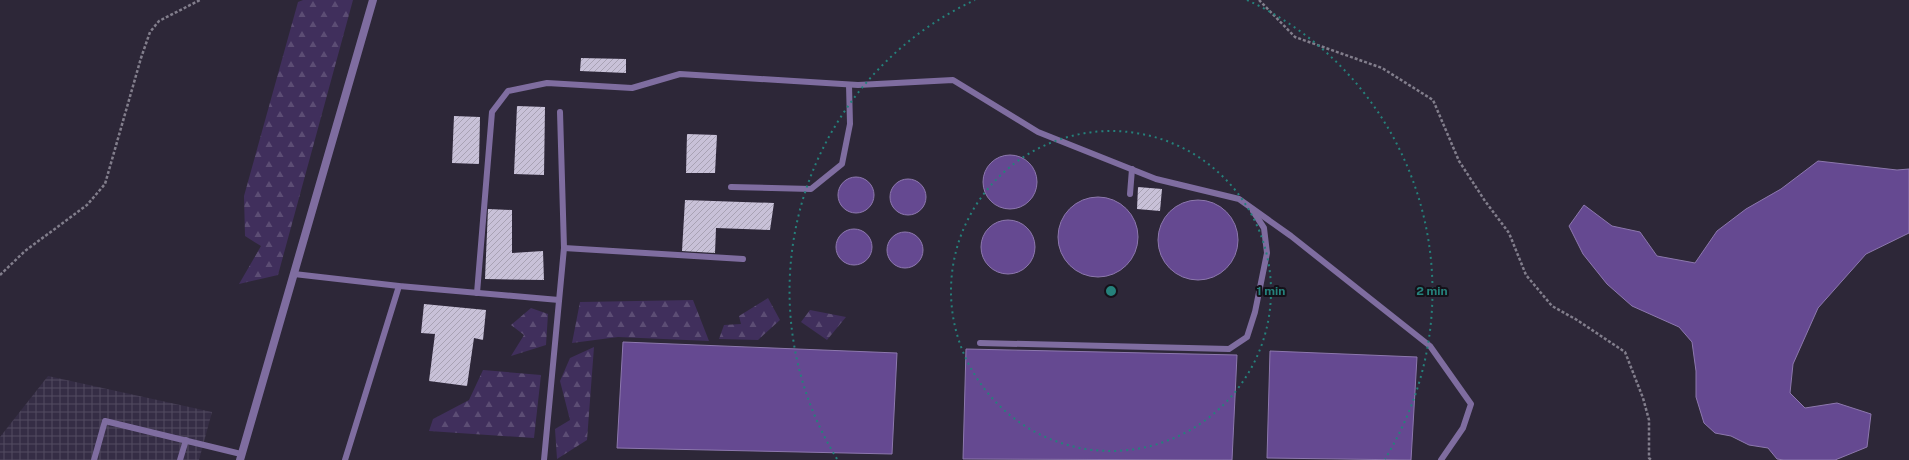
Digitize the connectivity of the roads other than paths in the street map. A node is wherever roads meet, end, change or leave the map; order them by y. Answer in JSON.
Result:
{"nodes":[{"id":1,"x":373,"y":0,"type":"edge"},
{"id":2,"x":849,"y":85,"type":"junction"},
{"id":3,"x":560,"y":112,"type":"dead end"},
{"id":4,"x":1132,"y":169,"type":"junction"},
{"id":5,"x":731,"y":188,"type":"dead end"},
{"id":6,"x":1130,"y":194,"type":"dead end"},
{"id":7,"x":1252,"y":208,"type":"junction"},
{"id":8,"x":564,"y":248,"type":"junction"},
{"id":9,"x":743,"y":259,"type":"dead end"},
{"id":10,"x":294,"y":274,"type":"junction"},
{"id":11,"x":399,"y":286,"type":"junction"},
{"id":12,"x":477,"y":293,"type":"junction"},
{"id":13,"x":559,"y":300,"type":"junction"},
{"id":14,"x":980,"y":343,"type":"dead end"},
{"id":15,"x":186,"y":440,"type":"junction"},
{"id":16,"x":241,"y":457,"type":"edge"},
{"id":17,"x":94,"y":460,"type":"edge"},
{"id":18,"x":180,"y":460,"type":"edge"},
{"id":19,"x":345,"y":460,"type":"edge"},
{"id":20,"x":544,"y":460,"type":"edge"},
{"id":21,"x":1440,"y":460,"type":"edge"}],
"edges":[{"from":1,"to":10,"type":"street"},
{"from":2,"to":4,"type":"lane"},
{"from":2,"to":5,"type":"lane"},
{"from":2,"to":12,"type":"lane"},
{"from":3,"to":8,"type":"lane"},
{"from":4,"to":6,"type":"lane"},
{"from":4,"to":7,"type":"lane"},
{"from":7,"to":14,"type":"lane"},
{"from":7,"to":21,"type":"lane"},
{"from":8,"to":9,"type":"lane"},
{"from":8,"to":13,"type":"lane"},
{"from":10,"to":11,"type":"lane"},
{"from":10,"to":16,"type":"street"},
{"from":11,"to":12,"type":"lane"},
{"from":11,"to":19,"type":"lane"},
{"from":12,"to":13,"type":"lane"},
{"from":13,"to":20,"type":"lane"},
{"from":15,"to":16,"type":"lane"},
{"from":15,"to":17,"type":"lane"},
{"from":15,"to":18,"type":"lane"}]}
